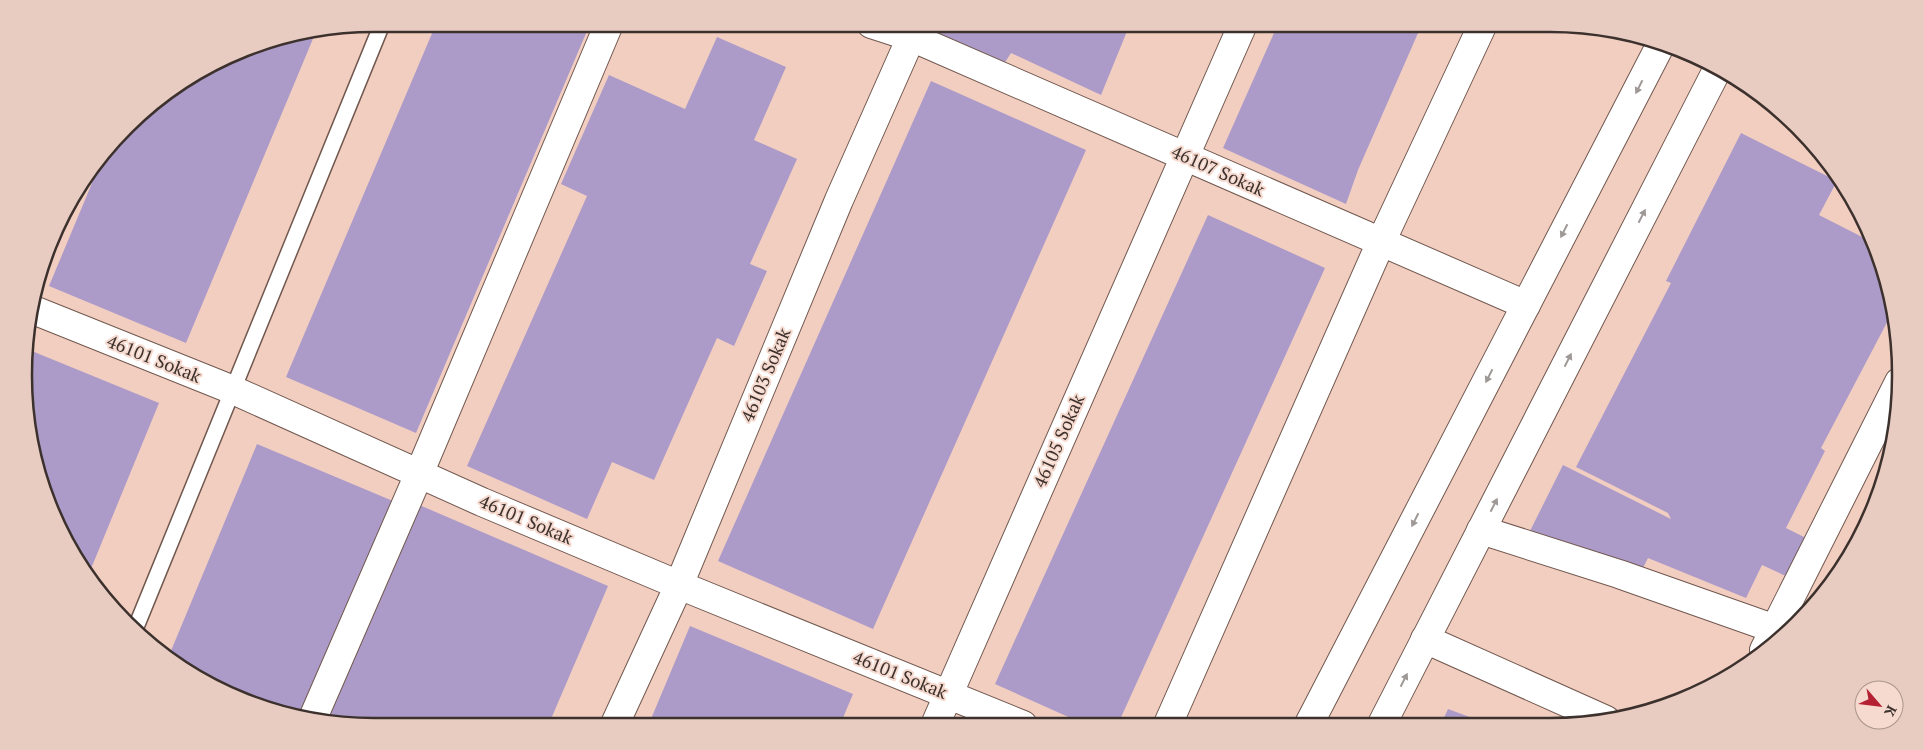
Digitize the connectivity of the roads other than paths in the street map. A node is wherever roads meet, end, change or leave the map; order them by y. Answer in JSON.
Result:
{"nodes":[{"id":1,"x":379,"y":32,"type":"edge"},
{"id":2,"x":606,"y":32,"type":"edge"},
{"id":3,"x":913,"y":32,"type":"edge"},
{"id":4,"x":918,"y":32,"type":"edge"},
{"id":5,"x":1239,"y":32,"type":"edge"},
{"id":6,"x":1479,"y":32,"type":"edge"},
{"id":7,"x":1658,"y":51,"type":"edge"},
{"id":8,"x":1714,"y":75,"type":"edge"},
{"id":9,"x":1183,"y":156,"type":"junction"},
{"id":10,"x":1381,"y":242,"type":"junction"},
{"id":11,"x":1526,"y":305,"type":"junction"},
{"id":12,"x":38,"y":312,"type":"edge"},
{"id":13,"x":232,"y":390,"type":"junction"},
{"id":14,"x":1891,"y":398,"type":"edge"},
{"id":15,"x":420,"y":474,"type":"junction"},
{"id":16,"x":1481,"y":530,"type":"junction"},
{"id":17,"x":679,"y":585,"type":"junction"},
{"id":18,"x":138,"y":622,"type":"edge"},
{"id":19,"x":1772,"y":635,"type":"edge"},
{"id":20,"x":1425,"y":639,"type":"junction"},
{"id":21,"x":1768,"y":639,"type":"edge"},
{"id":22,"x":948,"y":694,"type":"junction"},
{"id":23,"x":315,"y":712,"type":"edge"},
{"id":24,"x":1595,"y":715,"type":"edge"},
{"id":25,"x":618,"y":718,"type":"edge"},
{"id":26,"x":937,"y":718,"type":"edge"},
{"id":27,"x":1006,"y":718,"type":"edge"},
{"id":28,"x":1171,"y":718,"type":"edge"},
{"id":29,"x":1313,"y":718,"type":"edge"},
{"id":30,"x":1385,"y":718,"type":"edge"}],
"edges":[{"from":1,"to":13,"type":"lane"},
{"from":2,"to":15,"type":"street"},
{"from":3,"to":17,"type":"street","name":"46103 Sokak"},
{"from":4,"to":9,"type":"street","name":"46107 Sokak"},
{"from":5,"to":9,"type":"street","name":"46105 Sokak"},
{"from":6,"to":10,"type":"street"},
{"from":7,"to":11,"type":"street","one_way":true},
{"from":16,"to":8,"type":"street","one_way":true},
{"from":9,"to":10,"type":"street","name":"46107 Sokak"},
{"from":9,"to":22,"type":"street","name":"46105 Sokak"},
{"from":10,"to":11,"type":"street","name":"46107 Sokak"},
{"from":10,"to":28,"type":"street"},
{"from":11,"to":29,"type":"street","one_way":true},
{"from":12,"to":13,"type":"street","name":"46101 Sokak"},
{"from":13,"to":15,"type":"street","name":"46101 Sokak"},
{"from":13,"to":18,"type":"lane"},
{"from":14,"to":19,"type":"street"},
{"from":15,"to":17,"type":"street","name":"46101 Sokak"},
{"from":15,"to":23,"type":"street"},
{"from":16,"to":20,"type":"street"},
{"from":16,"to":21,"type":"street"},
{"from":17,"to":22,"type":"street","name":"46101 Sokak"},
{"from":17,"to":25,"type":"street","name":"46103 Sokak"},
{"from":20,"to":24,"type":"street"},
{"from":30,"to":20,"type":"street","one_way":true},
{"from":22,"to":26,"type":"street","name":"46105 Sokak"},
{"from":22,"to":27,"type":"street","name":"46101 Sokak"}]}
